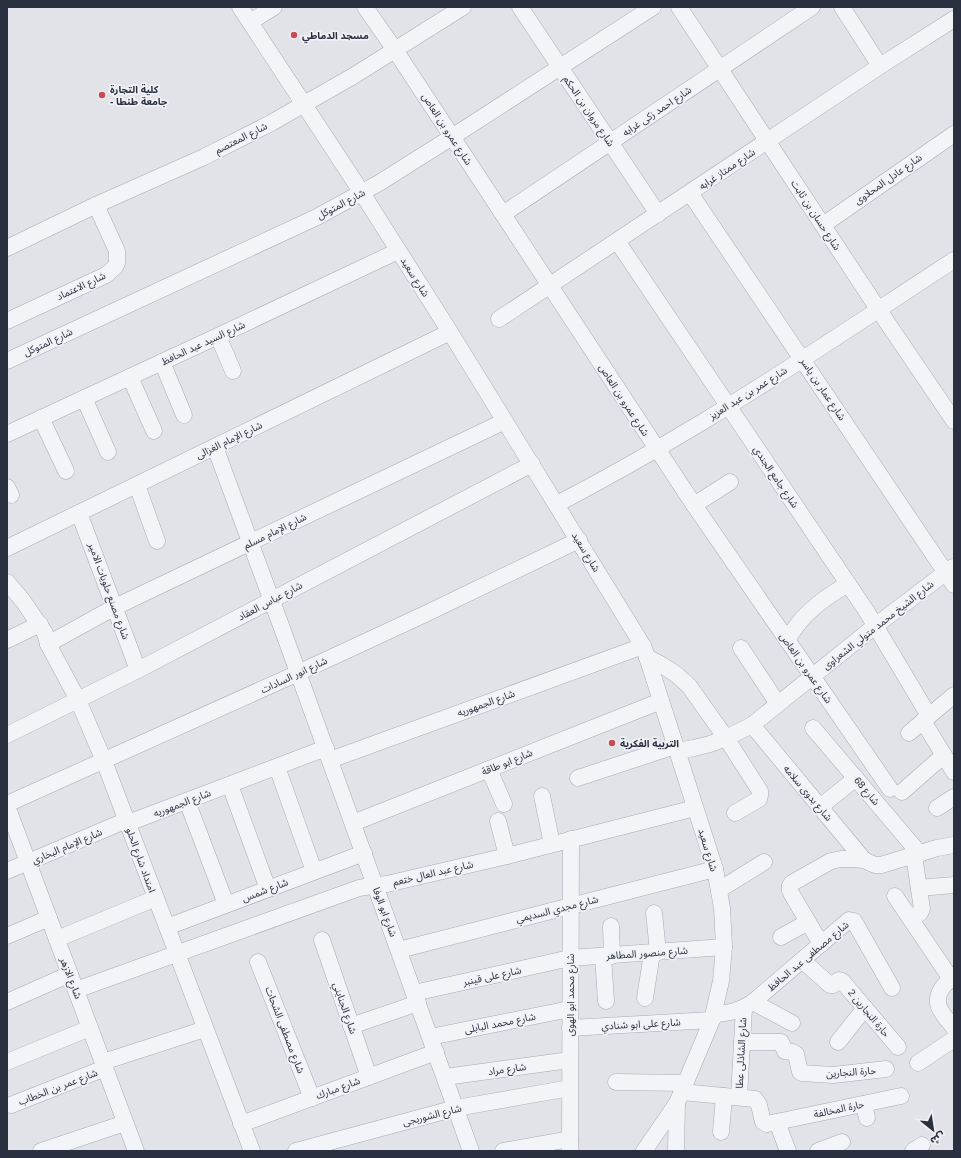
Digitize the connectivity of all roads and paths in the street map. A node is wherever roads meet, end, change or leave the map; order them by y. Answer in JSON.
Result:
{"nodes":[{"id":1,"x":240,"y":7,"type":"edge"},
{"id":2,"x":274,"y":7,"type":"edge"},
{"id":3,"x":365,"y":7,"type":"edge"},
{"id":4,"x":463,"y":7,"type":"edge"},
{"id":5,"x":520,"y":7,"type":"edge"},
{"id":6,"x":653,"y":7,"type":"edge"},
{"id":7,"x":679,"y":7,"type":"edge"},
{"id":8,"x":812,"y":7,"type":"edge"},
{"id":9,"x":842,"y":7,"type":"edge"},
{"id":10,"x":954,"y":18,"type":"edge"},
{"id":11,"x":250,"y":22,"type":"junction"},
{"id":12,"x":395,"y":50,"type":"junction"},
{"id":13,"x":880,"y":66,"type":"junction"},
{"id":14,"x":560,"y":67,"type":"junction"},
{"id":15,"x":720,"y":69,"type":"junction"},
{"id":16,"x":304,"y":105,"type":"junction"},
{"id":17,"x":954,"y":134,"type":"edge"},
{"id":18,"x":452,"y":137,"type":"junction"},
{"id":19,"x":768,"y":141,"type":"junction"},
{"id":20,"x":610,"y":142,"type":"junction"},
{"id":21,"x":362,"y":193,"type":"junction"},
{"id":22,"x":690,"y":193,"type":"junction"},
{"id":23,"x":96,"y":205,"type":"junction"},
{"id":24,"x":503,"y":214,"type":"junction"},
{"id":25,"x":658,"y":214,"type":"junction"},
{"id":26,"x":823,"y":225,"type":"junction"},
{"id":27,"x":617,"y":241,"type":"junction"},
{"id":28,"x":7,"y":248,"type":"edge"},
{"id":29,"x":398,"y":251,"type":"junction"},
{"id":30,"x":954,"y":260,"type":"edge"},
{"id":31,"x":550,"y":286,"type":"junction"},
{"id":32,"x":878,"y":309,"type":"junction"},
{"id":33,"x":499,"y":319,"type":"dead end"},
{"id":34,"x":7,"y":321,"type":"edge"},
{"id":35,"x":450,"y":332,"type":"junction"},
{"id":36,"x":218,"y":336,"type":"junction"},
{"id":37,"x":802,"y":359,"type":"junction"},
{"id":38,"x":7,"y":361,"type":"edge"},
{"id":39,"x":162,"y":362,"type":"junction"},
{"id":40,"x":233,"y":371,"type":"dead end"},
{"id":41,"x":130,"y":377,"type":"junction"},
{"id":42,"x":84,"y":398,"type":"junction"},
{"id":43,"x":728,"y":406,"type":"junction"},
{"id":44,"x":184,"y":415,"type":"dead end"},
{"id":45,"x":41,"y":418,"type":"junction"},
{"id":46,"x":505,"y":421,"type":"junction"},
{"id":47,"x":954,"y":421,"type":"edge"},
{"id":48,"x":154,"y":430,"type":"dead end"},
{"id":49,"x":7,"y":434,"type":"edge"},
{"id":50,"x":215,"y":447,"type":"junction"},
{"id":51,"x":657,"y":449,"type":"junction"},
{"id":52,"x":108,"y":452,"type":"dead end"},
{"id":53,"x":532,"y":464,"type":"junction"},
{"id":54,"x":66,"y":471,"type":"dead end"},
{"id":55,"x":730,"y":482,"type":"dead end"},
{"id":56,"x":137,"y":485,"type":"junction"},
{"id":57,"x":556,"y":504,"type":"junction"},
{"id":58,"x":694,"y":505,"type":"junction"},
{"id":59,"x":80,"y":513,"type":"junction"},
{"id":60,"x":579,"y":540,"type":"junction"},
{"id":61,"x":157,"y":541,"type":"dead end"},
{"id":62,"x":250,"y":543,"type":"junction"},
{"id":63,"x":7,"y":548,"type":"edge"},
{"id":64,"x":951,"y":574,"type":"edge"},
{"id":65,"x":7,"y":582,"type":"edge"},
{"id":66,"x":848,"y":584,"type":"junction"},
{"id":67,"x":272,"y":601,"type":"junction"},
{"id":68,"x":115,"y":607,"type":"junction"},
{"id":69,"x":40,"y":624,"type":"junction"},
{"id":70,"x":875,"y":626,"type":"junction"},
{"id":71,"x":7,"y":640,"type":"edge"},
{"id":72,"x":787,"y":640,"type":"junction"},
{"id":73,"x":48,"y":644,"type":"junction"},
{"id":74,"x":741,"y":648,"type":"dead end"},
{"id":75,"x":645,"y":652,"type":"junction"},
{"id":76,"x":138,"y":670,"type":"junction"},
{"id":77,"x":298,"y":673,"type":"junction"},
{"id":78,"x":812,"y":677,"type":"junction"},
{"id":79,"x":954,"y":695,"type":"edge"},
{"id":80,"x":78,"y":700,"type":"junction"},
{"id":81,"x":661,"y":701,"type":"junction"},
{"id":82,"x":778,"y":704,"type":"junction"},
{"id":83,"x":926,"y":719,"type":"junction"},
{"id":84,"x":752,"y":725,"type":"junction"},
{"id":85,"x":814,"y":728,"type":"dead end"},
{"id":86,"x":909,"y":733,"type":"dead end"},
{"id":87,"x":7,"y":734,"type":"edge"},
{"id":88,"x":726,"y":738,"type":"junction"},
{"id":89,"x":676,"y":748,"type":"junction"},
{"id":90,"x":328,"y":754,"type":"junction"},
{"id":91,"x":944,"y":755,"type":"junction"},
{"id":92,"x":104,"y":761,"type":"junction"},
{"id":93,"x":277,"y":767,"type":"junction"},
{"id":94,"x":489,"y":769,"type":"junction"},
{"id":95,"x":954,"y":770,"type":"edge"},
{"id":96,"x":578,"y":778,"type":"dead end"},
{"id":97,"x":856,"y":778,"type":"junction"},
{"id":98,"x":230,"y":785,"type":"junction"},
{"id":99,"x":542,"y":796,"type":"dead end"},
{"id":100,"x":954,"y":797,"type":"edge"},
{"id":101,"x":187,"y":801,"type":"junction"},
{"id":102,"x":504,"y":804,"type":"dead end"},
{"id":103,"x":7,"y":805,"type":"edge"},
{"id":104,"x":820,"y":807,"type":"junction"},
{"id":105,"x":695,"y":808,"type":"junction"},
{"id":106,"x":937,"y":808,"type":"dead end"},
{"id":107,"x":735,"y":813,"type":"dead end"},
{"id":108,"x":498,"y":821,"type":"dead end"},
{"id":109,"x":127,"y":822,"type":"junction"},
{"id":110,"x":353,"y":823,"type":"junction"},
{"id":111,"x":571,"y":839,"type":"junction"},
{"id":112,"x":552,"y":844,"type":"junction"},
{"id":113,"x":954,"y":845,"type":"edge"},
{"id":114,"x":364,"y":853,"type":"junction"},
{"id":115,"x":917,"y":855,"type":"junction"},
{"id":116,"x":506,"y":856,"type":"junction"},
{"id":117,"x":864,"y":860,"type":"junction"},
{"id":118,"x":28,"y":862,"type":"junction"},
{"id":119,"x":764,"y":862,"type":"dead end"},
{"id":120,"x":715,"y":869,"type":"junction"},
{"id":121,"x":7,"y":871,"type":"edge"},
{"id":122,"x":314,"y":871,"type":"junction"},
{"id":123,"x":954,"y":885,"type":"edge"},
{"id":124,"x":376,"y":886,"type":"junction"},
{"id":125,"x":919,"y":888,"type":"junction"},
{"id":126,"x":268,"y":889,"type":"junction"},
{"id":127,"x":719,"y":890,"type":"junction"},
{"id":128,"x":895,"y":896,"type":"dead end"},
{"id":129,"x":156,"y":898,"type":"junction"},
{"id":130,"x":226,"y":904,"type":"junction"},
{"id":131,"x":570,"y":906,"type":"junction"},
{"id":132,"x":654,"y":913,"type":"dead end"},
{"id":133,"x":49,"y":918,"type":"junction"},
{"id":134,"x":910,"y":918,"type":"junction"},
{"id":135,"x":808,"y":922,"type":"junction"},
{"id":136,"x":611,"y":926,"type":"dead end"},
{"id":137,"x":167,"y":927,"type":"junction"},
{"id":138,"x":7,"y":936,"type":"edge"},
{"id":139,"x":781,"y":937,"type":"dead end"},
{"id":140,"x":57,"y":939,"type":"junction"},
{"id":141,"x":322,"y":940,"type":"dead end"},
{"id":142,"x":821,"y":944,"type":"junction"},
{"id":143,"x":724,"y":947,"type":"junction"},
{"id":144,"x":399,"y":950,"type":"junction"},
{"id":145,"x":655,"y":953,"type":"junction"},
{"id":146,"x":177,"y":954,"type":"junction"},
{"id":147,"x":607,"y":956,"type":"junction"},
{"id":148,"x":570,"y":958,"type":"junction"},
{"id":149,"x":802,"y":960,"type":"junction"},
{"id":150,"x":258,"y":962,"type":"dead end"},
{"id":151,"x":70,"y":974,"type":"junction"},
{"id":152,"x":952,"y":978,"type":"edge"},
{"id":153,"x":892,"y":988,"type":"dead end"},
{"id":154,"x":76,"y":990,"type":"junction"},
{"id":155,"x":416,"y":998,"type":"junction"},
{"id":156,"x":645,"y":998,"type":"dead end"},
{"id":157,"x":606,"y":1001,"type":"dead end"},
{"id":158,"x":7,"y":1002,"type":"edge"},
{"id":159,"x":749,"y":1005,"type":"junction"},
{"id":160,"x":865,"y":1008,"type":"junction"},
{"id":161,"x":570,"y":1009,"type":"junction"},
{"id":162,"x":713,"y":1017,"type":"junction"},
{"id":163,"x":792,"y":1023,"type":"dead end"},
{"id":164,"x":351,"y":1026,"type":"junction"},
{"id":165,"x":90,"y":1028,"type":"junction"},
{"id":166,"x":570,"y":1028,"type":"junction"},
{"id":167,"x":954,"y":1028,"type":"edge"},
{"id":168,"x":205,"y":1029,"type":"junction"},
{"id":169,"x":430,"y":1037,"type":"junction"},
{"id":170,"x":954,"y":1039,"type":"edge"},
{"id":171,"x":742,"y":1042,"type":"junction"},
{"id":172,"x":838,"y":1042,"type":"dead end"},
{"id":173,"x":898,"y":1047,"type":"dead end"},
{"id":174,"x":436,"y":1052,"type":"junction"},
{"id":175,"x":570,"y":1060,"type":"junction"},
{"id":176,"x":7,"y":1062,"type":"edge"},
{"id":177,"x":918,"y":1064,"type":"dead end"},
{"id":178,"x":104,"y":1065,"type":"junction"},
{"id":179,"x":886,"y":1069,"type":"dead end"},
{"id":180,"x":368,"y":1077,"type":"junction"},
{"id":181,"x":445,"y":1077,"type":"junction"},
{"id":182,"x":616,"y":1082,"type":"dead end"},
{"id":183,"x":570,"y":1088,"type":"junction"},
{"id":184,"x":682,"y":1093,"type":"junction"},
{"id":185,"x":901,"y":1096,"type":"dead end"},
{"id":186,"x":731,"y":1097,"type":"junction"},
{"id":187,"x":312,"y":1098,"type":"junction"},
{"id":188,"x":12,"y":1105,"type":"dead end"},
{"id":189,"x":456,"y":1108,"type":"junction"},
{"id":190,"x":777,"y":1122,"type":"junction"},
{"id":191,"x":126,"y":1123,"type":"junction"},
{"id":192,"x":241,"y":1124,"type":"junction"},
{"id":193,"x":720,"y":1132,"type":"dead end"},
{"id":194,"x":842,"y":1142,"type":"dead end"},
{"id":195,"x":570,"y":1145,"type":"edge"},
{"id":196,"x":41,"y":1151,"type":"edge"},
{"id":197,"x":136,"y":1151,"type":"edge"},
{"id":198,"x":252,"y":1151,"type":"edge"},
{"id":199,"x":296,"y":1151,"type":"edge"},
{"id":200,"x":471,"y":1151,"type":"edge"},
{"id":201,"x":503,"y":1151,"type":"edge"},
{"id":202,"x":644,"y":1151,"type":"edge"},
{"id":203,"x":676,"y":1151,"type":"edge"},
{"id":204,"x":788,"y":1151,"type":"edge"},
{"id":205,"x":818,"y":1151,"type":"edge"}],
"edges":[{"from":1,"to":11,"type":"street","name":"شارع سعيد"},
{"from":2,"to":11,"type":"street"},
{"from":3,"to":12,"type":"street","name":"شارع عمرو بن العاص"},
{"from":4,"to":12,"type":"street","name":"شارع المعتصم"},
{"from":5,"to":14,"type":"street","name":"شارع مروان بن الحكم"},
{"from":6,"to":14,"type":"street","name":"شارع المتوكل"},
{"from":7,"to":15,"type":"street","name":"شارع حسان بن ثابت"},
{"from":8,"to":15,"type":"street","name":"شارع احمد زكى غرابه"},
{"from":9,"to":13,"type":"street"},
{"from":10,"to":13,"type":"street","name":"شارع ممتاز غرابه"},
{"from":11,"to":16,"type":"street","name":"شارع سعيد"},
{"from":12,"to":16,"type":"street","name":"شارع المعتصم"},
{"from":12,"to":18,"type":"street","name":"شارع عمرو بن العاص"},
{"from":13,"to":19,"type":"street","name":"شارع ممتاز غرابه"},
{"from":14,"to":18,"type":"street","name":"شارع المتوكل"},
{"from":14,"to":20,"type":"street","name":"شارع مروان بن الحكم"},
{"from":15,"to":19,"type":"street","name":"شارع حسان بن ثابت"},
{"from":15,"to":20,"type":"street","name":"شارع احمد زكى غرابه"},
{"from":16,"to":21,"type":"street","name":"شارع سعيد"},
{"from":16,"to":23,"type":"street","name":"شارع المعتصم"},
{"from":17,"to":26,"type":"street","name":"شارع عادل المحلاوى"},
{"from":18,"to":21,"type":"street","name":"شارع المتوكل"},
{"from":18,"to":24,"type":"street","name":"شارع عمرو بن العاص"},
{"from":19,"to":22,"type":"street","name":"شارع ممتاز غرابه"},
{"from":19,"to":26,"type":"street","name":"شارع حسان بن ثابت"},
{"from":20,"to":24,"type":"street","name":"شارع احمد زكى غرابه"},
{"from":20,"to":25,"type":"street","name":"شارع مروان بن الحكم"},
{"from":21,"to":29,"type":"street","name":"شارع سعيد"},
{"from":21,"to":38,"type":"street","name":"شارع المتوكل"},
{"from":22,"to":25,"type":"street","name":"شارع ممتاز غرابه"},
{"from":22,"to":37,"type":"street","name":"شارع عمار بن ياسر"},
{"from":23,"to":28,"type":"street","name":"شارع المعتصم"},
{"from":23,"to":34,"type":"street","name":"شارع الاعتماد"},
{"from":24,"to":31,"type":"street","name":"شارع عمرو بن العاص"},
{"from":25,"to":27,"type":"street","name":"شارع ممتاز غرابه"},
{"from":26,"to":32,"type":"street","name":"شارع حسان بن ثابت"},
{"from":27,"to":31,"type":"street","name":"شارع ممتاز غرابه"},
{"from":27,"to":43,"type":"street","name":"شارع جامع الجندي"},
{"from":29,"to":35,"type":"street","name":"شارع سعيد"},
{"from":29,"to":36,"type":"street","name":"شارع السيد عبد الحافظ"},
{"from":30,"to":32,"type":"street","name":"شارع عمر بن عبد العزيز"},
{"from":31,"to":33,"type":"street","name":"شارع ممتاز غرابه"},
{"from":31,"to":51,"type":"street","name":"شارع عمرو بن العاص"},
{"from":32,"to":37,"type":"street","name":"شارع عمر بن عبد العزيز"},
{"from":32,"to":47,"type":"street","name":"شارع حسان بن ثابت"},
{"from":35,"to":46,"type":"street","name":"شارع سعيد"},
{"from":35,"to":50,"type":"street","name":"شارع الإمام الغزالى"},
{"from":36,"to":39,"type":"street","name":"شارع السيد عبد الحافظ"},
{"from":36,"to":40,"type":"street"},
{"from":37,"to":43,"type":"street","name":"شارع عمر بن عبد العزيز"},
{"from":37,"to":64,"type":"street","name":"شارع عمار بن ياسر"},
{"from":39,"to":41,"type":"street","name":"شارع السيد عبد الحافظ"},
{"from":39,"to":44,"type":"street"},
{"from":41,"to":42,"type":"street","name":"شارع السيد عبد الحافظ"},
{"from":41,"to":48,"type":"street"},
{"from":42,"to":45,"type":"street","name":"شارع السيد عبد الحافظ"},
{"from":42,"to":52,"type":"street"},
{"from":43,"to":51,"type":"street","name":"شارع عمر بن عبد العزيز"},
{"from":43,"to":66,"type":"street","name":"شارع جامع الجندي"},
{"from":45,"to":49,"type":"street","name":"شارع السيد عبد الحافظ"},
{"from":45,"to":54,"type":"street"},
{"from":46,"to":53,"type":"street","name":"شارع سعيد"},
{"from":46,"to":62,"type":"street","name":"شارع الإمام مسلم"},
{"from":50,"to":56,"type":"street","name":"شارع الإمام الغزالى"},
{"from":50,"to":62,"type":"street","name":"شارع ابو الوفا"},
{"from":51,"to":57,"type":"street","name":"شارع عمر بن عبد العزيز"},
{"from":51,"to":58,"type":"street","name":"شارع عمرو بن العاص"},
{"from":53,"to":57,"type":"street","name":"شارع سعيد"},
{"from":53,"to":67,"type":"street","name":"شارع عباس العقاد"},
{"from":55,"to":58,"type":"street"},
{"from":56,"to":59,"type":"street","name":"شارع الإمام الغزالى"},
{"from":56,"to":61,"type":"street"},
{"from":57,"to":60,"type":"street","name":"شارع سعيد"},
{"from":58,"to":72,"type":"street","name":"شارع عمرو بن العاص"},
{"from":59,"to":63,"type":"street","name":"شارع الإمام الغزالى"},
{"from":59,"to":68,"type":"street","name":"شارع مصنع حلويات الامير"},
{"from":60,"to":75,"type":"street","name":"شارع سعيد"},
{"from":60,"to":77,"type":"street","name":"شارع انور السادات"},
{"from":62,"to":67,"type":"street","name":"شارع ابو الوفا"},
{"from":62,"to":68,"type":"street","name":"شارع الإمام مسلم"},
{"from":64,"to":70,"type":"street","name":"شارع الشيخ محمد متولي الشعراوى"},
{"from":65,"to":69,"type":"street","name":"امتداد شارع الحلو"},
{"from":66,"to":70,"type":"street","name":"شارع جامع الجندي"},
{"from":66,"to":72,"type":"street"},
{"from":67,"to":76,"type":"street","name":"شارع عباس العقاد"},
{"from":67,"to":77,"type":"street","name":"شارع ابو الوفا"},
{"from":68,"to":73,"type":"street","name":"شارع الإمام مسلم"},
{"from":68,"to":76,"type":"street","name":"شارع مصنع حلويات الامير"},
{"from":69,"to":71,"type":"street"},
{"from":69,"to":73,"type":"street","name":"امتداد شارع الحلو"},
{"from":70,"to":78,"type":"street","name":"شارع الشيخ محمد متولي الشعراوى"},
{"from":70,"to":83,"type":"street","name":"شارع جامع الجندي"},
{"from":72,"to":78,"type":"street","name":"شارع عمرو بن العاص"},
{"from":73,"to":80,"type":"street","name":"امتداد شارع الحلو"},
{"from":74,"to":82,"type":"street"},
{"from":75,"to":81,"type":"street","name":"شارع سعيد"},
{"from":75,"to":88,"type":"street"},
{"from":75,"to":90,"type":"street","name":"شارع الجمهوريه"},
{"from":76,"to":80,"type":"street","name":"شارع عباس العقاد"},
{"from":77,"to":90,"type":"street","name":"شارع ابو الوفا"},
{"from":77,"to":92,"type":"street","name":"شارع انور السادات"},
{"from":78,"to":82,"type":"street","name":"شارع الشيخ محمد متولي الشعراوى"},
{"from":78,"to":91,"type":"street","name":"شارع عمرو بن العاص"},
{"from":79,"to":83,"type":"street"},
{"from":80,"to":87,"type":"street","name":"شارع عباس العقاد"},
{"from":80,"to":92,"type":"street","name":"امتداد شارع الحلو"},
{"from":81,"to":89,"type":"street","name":"شارع سعيد"},
{"from":81,"to":94,"type":"street","name":"شارع ابو طاقة"},
{"from":82,"to":84,"type":"street","name":"شارع الشيخ محمد متولي الشعراوى"},
{"from":83,"to":86,"type":"street"},
{"from":83,"to":91,"type":"street","name":"شارع جامع الجندي"},
{"from":84,"to":88,"type":"street","name":"شارع الشيخ محمد متولي الشعراوى"},
{"from":84,"to":104,"type":"street","name":"شارع بدوى سلامه"},
{"from":85,"to":97,"type":"street","name":"شارع 68"},
{"from":88,"to":89,"type":"street","name":"شارع الشيخ محمد متولي الشعراوى"},
{"from":88,"to":107,"type":"street"},
{"from":89,"to":96,"type":"street","name":"شارع الشيخ محمد متولي الشعراوى"},
{"from":89,"to":105,"type":"street","name":"شارع سعيد"},
{"from":90,"to":93,"type":"street","name":"شارع الجمهوريه"},
{"from":90,"to":110,"type":"street","name":"شارع ابو الوفا"},
{"from":91,"to":95,"type":"street","name":"شارع جامع الجندي"},
{"from":92,"to":103,"type":"street","name":"شارع انور السادات"},
{"from":92,"to":109,"type":"street","name":"امتداد شارع الحلو"},
{"from":93,"to":98,"type":"street","name":"شارع الجمهوريه"},
{"from":93,"to":122,"type":"street"},
{"from":94,"to":102,"type":"street"},
{"from":94,"to":110,"type":"street","name":"شارع ابو طاقة"},
{"from":97,"to":104,"type":"street"},
{"from":97,"to":115,"type":"street","name":"شارع 68"},
{"from":98,"to":101,"type":"street","name":"شارع الجمهوريه"},
{"from":98,"to":126,"type":"street"},
{"from":99,"to":112,"type":"street"},
{"from":100,"to":106,"type":"street"},
{"from":101,"to":109,"type":"street","name":"شارع الجمهوريه"},
{"from":101,"to":130,"type":"street"},
{"from":103,"to":118,"type":"street","name":"شارع الازهر"},
{"from":104,"to":117,"type":"street","name":"شارع بدوى سلامه"},
{"from":105,"to":111,"type":"street","name":"شارع عبد العال ختعم"},
{"from":105,"to":120,"type":"street","name":"شارع سعيد"},
{"from":108,"to":116,"type":"street"},
{"from":109,"to":118,"type":"street","name":"شارع الإمام البخاري"},
{"from":109,"to":129,"type":"street","name":"امتداد شارع الحلو"},
{"from":110,"to":114,"type":"street","name":"شارع ابو الوفا"},
{"from":111,"to":112,"type":"street","name":"شارع عبد العال ختعم"},
{"from":111,"to":131,"type":"street","name":"شارع محمد ابو الهوى"},
{"from":112,"to":116,"type":"street","name":"شارع عبد العال ختعم"},
{"from":113,"to":115,"type":"street"},
{"from":114,"to":122,"type":"street","name":"شارع شمس"},
{"from":114,"to":124,"type":"street","name":"شارع ابو الوفا"},
{"from":115,"to":117,"type":"street"},
{"from":115,"to":125,"type":"street"},
{"from":116,"to":124,"type":"street","name":"شارع عبد العال ختعم"},
{"from":117,"to":135,"type":"street"},
{"from":118,"to":121,"type":"street","name":"شارع الإمام البخاري"},
{"from":118,"to":133,"type":"street","name":"شارع الازهر"},
{"from":119,"to":127,"type":"street"},
{"from":120,"to":127,"type":"street","name":"شارع سعيد"},
{"from":120,"to":131,"type":"street","name":"شارع مجدي السديمي"},
{"from":122,"to":126,"type":"street","name":"شارع شمس"},
{"from":123,"to":125,"type":"street"},
{"from":124,"to":144,"type":"street","name":"شارع ابو الوفا"},
{"from":124,"to":146,"type":"street","name":"شارع عبد العال ختعم"},
{"from":125,"to":134,"type":"street"},
{"from":126,"to":130,"type":"street","name":"شارع شمس"},
{"from":127,"to":143,"type":"street","name":"شارع سعيد"},
{"from":128,"to":134,"type":"street"},
{"from":129,"to":137,"type":"street","name":"امتداد شارع الحلو"},
{"from":129,"to":140,"type":"street"},
{"from":130,"to":137,"type":"street","name":"شارع شمس"},
{"from":131,"to":144,"type":"street","name":"شارع مجدي السديمي"},
{"from":131,"to":148,"type":"street","name":"شارع محمد ابو الهوى"},
{"from":132,"to":145,"type":"street"},
{"from":133,"to":138,"type":"street"},
{"from":133,"to":140,"type":"street","name":"شارع الازهر"},
{"from":134,"to":152,"type":"street"},
{"from":135,"to":139,"type":"street"},
{"from":135,"to":142,"type":"street"},
{"from":136,"to":147,"type":"street"},
{"from":137,"to":146,"type":"street","name":"امتداد شارع الحلو"},
{"from":140,"to":151,"type":"street","name":"شارع الازهر"},
{"from":141,"to":164,"type":"street","name":"شارع الجنايني"},
{"from":142,"to":149,"type":"street","name":"شارع مصطفى عبد الحافظ"},
{"from":142,"to":153,"type":"street","name":"شارع مصطفى عبد الحافظ"},
{"from":143,"to":145,"type":"street","name":"شارع منصور المطاهر"},
{"from":143,"to":162,"type":"street","name":"شارع سعيد"},
{"from":144,"to":155,"type":"street","name":"شارع ابو الوفا"},
{"from":145,"to":147,"type":"street","name":"شارع منصور المطاهر"},
{"from":145,"to":156,"type":"street"},
{"from":146,"to":154,"type":"street","name":"شارع عبد العال ختعم"},
{"from":146,"to":168,"type":"street","name":"امتداد شارع الحلو"},
{"from":147,"to":148,"type":"street","name":"شارع منصور المطاهر"},
{"from":147,"to":157,"type":"street"},
{"from":148,"to":155,"type":"street","name":"شارع على قينبر"},
{"from":148,"to":161,"type":"street","name":"شارع محمد ابو الهوى"},
{"from":149,"to":159,"type":"street","name":"شارع مصطفى عبد الحافظ"},
{"from":149,"to":160,"type":"street","name":"حارة النجارين 2"},
{"from":150,"to":187,"type":"street","name":"شارع مصطفى الشحات"},
{"from":151,"to":154,"type":"street","name":"شارع الازهر"},
{"from":151,"to":158,"type":"street"},
{"from":152,"to":167,"type":"street"},
{"from":154,"to":165,"type":"street","name":"شارع الازهر"},
{"from":155,"to":164,"type":"street","name":"شارع على قينبر"},
{"from":155,"to":169,"type":"street","name":"شارع ابو الوفا"},
{"from":159,"to":162,"type":"street","name":"شارع مصطفى عبد الحافظ"},
{"from":159,"to":163,"type":"street"},
{"from":159,"to":171,"type":"street","name":"شارع الشاذلى عطا"},
{"from":160,"to":172,"type":"street"},
{"from":160,"to":173,"type":"street","name":"حارة النجارين 2"},
{"from":161,"to":166,"type":"street","name":"شارع محمد ابو الهوى"},
{"from":161,"to":169,"type":"street","name":"شارع محمد البابلى"},
{"from":162,"to":166,"type":"street","name":"شارع على ابو شنادي"},
{"from":162,"to":184,"type":"street","name":"شارع سعيد"},
{"from":164,"to":180,"type":"street","name":"شارع الجنايني"},
{"from":165,"to":176,"type":"street"},
{"from":165,"to":178,"type":"street","name":"شارع الازهر"},
{"from":166,"to":175,"type":"street","name":"شارع محمد ابو الهوى"},
{"from":168,"to":178,"type":"street","name":"شارع عمر بن الخطاب"},
{"from":168,"to":192,"type":"street","name":"امتداد شارع الحلو"},
{"from":169,"to":174,"type":"street","name":"شارع ابو الوفا"},
{"from":170,"to":177,"type":"street"},
{"from":171,"to":179,"type":"street","name":"حارة النجارين"},
{"from":171,"to":186,"type":"street","name":"شارع الشاذلى عطا"},
{"from":174,"to":180,"type":"street","name":"شارع مبارك"},
{"from":174,"to":181,"type":"street","name":"شارع ابو الوفا"},
{"from":175,"to":181,"type":"street","name":"شارع مراد"},
{"from":175,"to":183,"type":"street","name":"شارع محمد ابو الهوى"},
{"from":178,"to":188,"type":"street","name":"شارع عمر بن الخطاب"},
{"from":178,"to":191,"type":"street","name":"شارع الازهر"},
{"from":180,"to":187,"type":"street","name":"شارع مبارك"},
{"from":181,"to":189,"type":"street","name":"شارع ابو الوفا"},
{"from":182,"to":184,"type":"street","name":"حارة المخالفة"},
{"from":183,"to":189,"type":"street","name":"شارع الشوربجى"},
{"from":183,"to":195,"type":"street","name":"شارع محمد ابو الهوى"},
{"from":184,"to":186,"type":"street","name":"حارة المخالفة"},
{"from":184,"to":202,"type":"street","name":"شارع سعيد"},
{"from":184,"to":203,"type":"street"},
{"from":185,"to":190,"type":"street","name":"حارة المخالفة"},
{"from":186,"to":190,"type":"street","name":"حارة المخالفة"},
{"from":186,"to":193,"type":"street","name":"شارع الشاذلى عطا"},
{"from":187,"to":192,"type":"street","name":"شارع مبارك"},
{"from":189,"to":199,"type":"street","name":"شارع الشوربجى"},
{"from":189,"to":200,"type":"street","name":"شارع ابو الوفا"},
{"from":190,"to":204,"type":"street"},
{"from":191,"to":196,"type":"street"},
{"from":191,"to":197,"type":"street","name":"شارع الازهر"},
{"from":192,"to":198,"type":"street","name":"امتداد شارع الحلو"},
{"from":194,"to":205,"type":"street"},
{"from":195,"to":201,"type":"street"}]}
